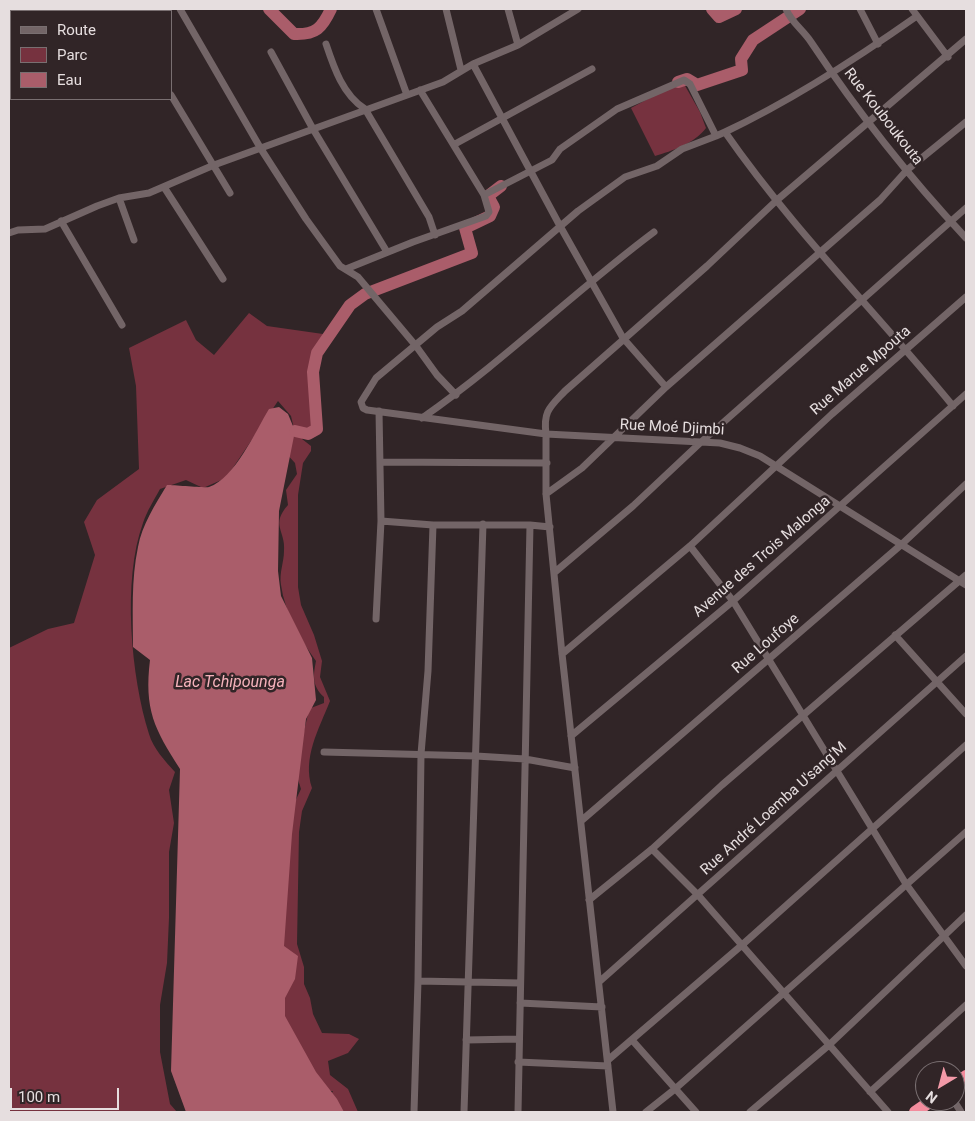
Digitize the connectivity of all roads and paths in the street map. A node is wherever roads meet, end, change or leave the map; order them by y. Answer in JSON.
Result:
{"nodes":[{"id":1,"x":180,"y":9,"type":"edge"},
{"id":2,"x":376,"y":9,"type":"edge"},
{"id":3,"x":446,"y":9,"type":"edge"},
{"id":4,"x":508,"y":9,"type":"edge"},
{"id":5,"x":578,"y":9,"type":"edge"},
{"id":6,"x":786,"y":9,"type":"edge"},
{"id":7,"x":860,"y":9,"type":"edge"},
{"id":8,"x":912,"y":9,"type":"edge"},
{"id":9,"x":917,"y":16,"type":"junction"},
{"id":10,"x":966,"y":39,"type":"edge"},
{"id":11,"x":326,"y":44,"type":"dead end"},
{"id":12,"x":878,"y":44,"type":"junction"},
{"id":13,"x":518,"y":45,"type":"junction"},
{"id":14,"x":271,"y":52,"type":"dead end"},
{"id":15,"x":948,"y":57,"type":"junction"},
{"id":16,"x":473,"y":64,"type":"junction"},
{"id":17,"x":592,"y":69,"type":"dead end"},
{"id":18,"x":461,"y":70,"type":"junction"},
{"id":19,"x":830,"y":72,"type":"junction"},
{"id":20,"x":420,"y":90,"type":"junction"},
{"id":21,"x":407,"y":95,"type":"junction"},
{"id":22,"x":172,"y":97,"type":"edge"},
{"id":23,"x":365,"y":109,"type":"junction"},
{"id":24,"x":502,"y":118,"type":"junction"},
{"id":25,"x":867,"y":122,"type":"junction"},
{"id":26,"x":966,"y":122,"type":"edge"},
{"id":27,"x":313,"y":130,"type":"junction"},
{"id":28,"x":725,"y":132,"type":"junction"},
{"id":29,"x":716,"y":136,"type":"junction"},
{"id":30,"x":455,"y":144,"type":"junction"},
{"id":31,"x":261,"y":149,"type":"junction"},
{"id":32,"x":214,"y":165,"type":"junction"},
{"id":33,"x":907,"y":170,"type":"junction"},
{"id":34,"x":530,"y":172,"type":"junction"},
{"id":35,"x":164,"y":187,"type":"junction"},
{"id":36,"x":230,"y":193,"type":"dead end"},
{"id":37,"x":484,"y":195,"type":"junction"},
{"id":38,"x":119,"y":198,"type":"junction"},
{"id":39,"x":777,"y":200,"type":"junction"},
{"id":40,"x":966,"y":208,"type":"edge"},
{"id":41,"x":60,"y":221,"type":"junction"},
{"id":42,"x":951,"y":222,"type":"junction"},
{"id":43,"x":560,"y":226,"type":"junction"},
{"id":44,"x":654,"y":232,"type":"dead end"},
{"id":45,"x":9,"y":233,"type":"edge"},
{"id":46,"x":435,"y":234,"type":"junction"},
{"id":47,"x":966,"y":238,"type":"edge"},
{"id":48,"x":134,"y":240,"type":"dead end"},
{"id":49,"x":387,"y":252,"type":"junction"},
{"id":50,"x":819,"y":252,"type":"junction"},
{"id":51,"x":346,"y":270,"type":"junction"},
{"id":52,"x":222,"y":279,"type":"dead end"},
{"id":53,"x":591,"y":282,"type":"junction"},
{"id":54,"x":966,"y":297,"type":"edge"},
{"id":55,"x":863,"y":300,"type":"junction"},
{"id":56,"x":122,"y":325,"type":"dead end"},
{"id":57,"x":623,"y":338,"type":"junction"},
{"id":58,"x":416,"y":346,"type":"junction"},
{"id":59,"x":908,"y":350,"type":"junction"},
{"id":60,"x":666,"y":388,"type":"junction"},
{"id":61,"x":966,"y":394,"type":"edge"},
{"id":62,"x":456,"y":395,"type":"junction"},
{"id":63,"x":953,"y":406,"type":"junction"},
{"id":64,"x":380,"y":411,"type":"junction"},
{"id":65,"x":422,"y":418,"type":"junction"},
{"id":66,"x":546,"y":434,"type":"junction"},
{"id":67,"x":613,"y":438,"type":"junction"},
{"id":68,"x":700,"y":443,"type":"junction"},
{"id":69,"x":380,"y":462,"type":"junction"},
{"id":70,"x":547,"y":463,"type":"junction"},
{"id":71,"x":774,"y":466,"type":"junction"},
{"id":72,"x":966,"y":484,"type":"edge"},
{"id":73,"x":546,"y":494,"type":"junction"},
{"id":74,"x":842,"y":506,"type":"junction"},
{"id":75,"x":381,"y":521,"type":"junction"},
{"id":76,"x":483,"y":524,"type":"junction"},
{"id":77,"x":434,"y":525,"type":"junction"},
{"id":78,"x":530,"y":525,"type":"junction"},
{"id":79,"x":550,"y":527,"type":"junction"},
{"id":80,"x":902,"y":544,"type":"junction"},
{"id":81,"x":690,"y":546,"type":"junction"},
{"id":82,"x":555,"y":572,"type":"junction"},
{"id":83,"x":966,"y":575,"type":"edge"},
{"id":84,"x":959,"y":581,"type":"junction"},
{"id":85,"x":966,"y":585,"type":"edge"},
{"id":86,"x":733,"y":600,"type":"junction"},
{"id":87,"x":376,"y":620,"type":"dead end"},
{"id":88,"x":895,"y":635,"type":"junction"},
{"id":89,"x":562,"y":654,"type":"junction"},
{"id":90,"x":966,"y":656,"type":"edge"},
{"id":91,"x":770,"y":658,"type":"junction"},
{"id":92,"x":938,"y":682,"type":"junction"},
{"id":93,"x":966,"y":714,"type":"edge"},
{"id":94,"x":803,"y":715,"type":"junction"},
{"id":95,"x":571,"y":736,"type":"junction"},
{"id":96,"x":966,"y":745,"type":"edge"},
{"id":97,"x":324,"y":752,"type":"dead end"},
{"id":98,"x":420,"y":754,"type":"junction"},
{"id":99,"x":476,"y":756,"type":"junction"},
{"id":100,"x":525,"y":759,"type":"junction"},
{"id":101,"x":575,"y":768,"type":"junction"},
{"id":102,"x":838,"y":771,"type":"junction"},
{"id":103,"x":581,"y":821,"type":"junction"},
{"id":104,"x":872,"y":828,"type":"junction"},
{"id":105,"x":966,"y":832,"type":"edge"},
{"id":106,"x":652,"y":849,"type":"junction"},
{"id":107,"x":906,"y":884,"type":"junction"},
{"id":108,"x":698,"y":895,"type":"junction"},
{"id":109,"x":589,"y":900,"type":"junction"},
{"id":110,"x":966,"y":915,"type":"edge"},
{"id":111,"x":943,"y":935,"type":"junction"},
{"id":112,"x":742,"y":945,"type":"junction"},
{"id":113,"x":966,"y":966,"type":"edge"},
{"id":114,"x":418,"y":982,"type":"junction"},
{"id":115,"x":599,"y":982,"type":"junction"},
{"id":116,"x":468,"y":983,"type":"junction"},
{"id":117,"x":520,"y":983,"type":"junction"},
{"id":118,"x":783,"y":994,"type":"junction"},
{"id":119,"x":520,"y":1003,"type":"junction"},
{"id":120,"x":966,"y":1005,"type":"edge"},
{"id":121,"x":602,"y":1007,"type":"junction"},
{"id":122,"x":518,"y":1039,"type":"junction"},
{"id":123,"x":466,"y":1040,"type":"junction"},
{"id":124,"x":632,"y":1040,"type":"junction"},
{"id":125,"x":829,"y":1045,"type":"junction"},
{"id":126,"x":518,"y":1062,"type":"junction"},
{"id":127,"x":608,"y":1063,"type":"junction"},
{"id":128,"x":675,"y":1089,"type":"junction"},
{"id":129,"x":870,"y":1092,"type":"junction"},
{"id":130,"x":414,"y":1112,"type":"edge"},
{"id":131,"x":464,"y":1112,"type":"edge"},
{"id":132,"x":518,"y":1112,"type":"edge"},
{"id":133,"x":613,"y":1112,"type":"edge"},
{"id":134,"x":646,"y":1112,"type":"edge"},
{"id":135,"x":696,"y":1112,"type":"edge"},
{"id":136,"x":750,"y":1112,"type":"edge"},
{"id":137,"x":888,"y":1112,"type":"edge"}],
"edges":[{"from":1,"to":31,"type":"street"},
{"from":2,"to":21,"type":"street"},
{"from":3,"to":18,"type":"street"},
{"from":4,"to":13,"type":"street"},
{"from":5,"to":13,"type":"street"},
{"from":6,"to":19,"type":"street","name":"Rue Kouboukouta"},
{"from":7,"to":12,"type":"street"},
{"from":8,"to":9,"type":"street"},
{"from":9,"to":12,"type":"street"},
{"from":9,"to":15,"type":"street"},
{"from":10,"to":15,"type":"street"},
{"from":11,"to":23,"type":"street"},
{"from":12,"to":19,"type":"street"},
{"from":13,"to":16,"type":"street"},
{"from":14,"to":27,"type":"street"},
{"from":15,"to":25,"type":"street"},
{"from":16,"to":18,"type":"street"},
{"from":16,"to":24,"type":"street"},
{"from":17,"to":24,"type":"street"},
{"from":18,"to":20,"type":"street"},
{"from":19,"to":25,"type":"street","name":"Rue Kouboukouta"},
{"from":19,"to":28,"type":"street"},
{"from":20,"to":21,"type":"street"},
{"from":20,"to":30,"type":"street"},
{"from":21,"to":23,"type":"street"},
{"from":22,"to":32,"type":"street"},
{"from":23,"to":27,"type":"street"},
{"from":23,"to":46,"type":"street"},
{"from":24,"to":30,"type":"street"},
{"from":24,"to":34,"type":"street"},
{"from":25,"to":33,"type":"street","name":"Rue Kouboukouta"},
{"from":25,"to":39,"type":"street"},
{"from":26,"to":33,"type":"street"},
{"from":27,"to":31,"type":"street"},
{"from":27,"to":49,"type":"street"},
{"from":28,"to":29,"type":"street"},
{"from":28,"to":39,"type":"street"},
{"from":29,"to":34,"type":"street"},
{"from":29,"to":43,"type":"street"},
{"from":30,"to":37,"type":"street"},
{"from":31,"to":32,"type":"street"},
{"from":31,"to":51,"type":"street"},
{"from":32,"to":35,"type":"street"},
{"from":32,"to":36,"type":"street"},
{"from":33,"to":42,"type":"street","name":"Rue Kouboukouta"},
{"from":33,"to":50,"type":"street"},
{"from":34,"to":37,"type":"street"},
{"from":34,"to":43,"type":"street"},
{"from":35,"to":38,"type":"street"},
{"from":35,"to":52,"type":"street"},
{"from":37,"to":46,"type":"street"},
{"from":38,"to":41,"type":"street"},
{"from":38,"to":48,"type":"street"},
{"from":39,"to":50,"type":"street"},
{"from":39,"to":57,"type":"street"},
{"from":40,"to":42,"type":"street"},
{"from":41,"to":45,"type":"street"},
{"from":41,"to":56,"type":"street"},
{"from":42,"to":47,"type":"street","name":"Rue Kouboukouta"},
{"from":42,"to":55,"type":"street"},
{"from":43,"to":53,"type":"street"},
{"from":43,"to":58,"type":"street"},
{"from":44,"to":53,"type":"street"},
{"from":46,"to":49,"type":"street"},
{"from":49,"to":51,"type":"street"},
{"from":50,"to":55,"type":"street"},
{"from":50,"to":60,"type":"street"},
{"from":51,"to":58,"type":"street"},
{"from":53,"to":57,"type":"street"},
{"from":53,"to":62,"type":"street"},
{"from":54,"to":59,"type":"street","name":"Rue Marue Mpouta"},
{"from":55,"to":59,"type":"street"},
{"from":55,"to":68,"type":"street"},
{"from":57,"to":60,"type":"street"},
{"from":57,"to":66,"type":"street"},
{"from":58,"to":62,"type":"street"},
{"from":58,"to":64,"type":"street","name":"Rue Moé Djimbi"},
{"from":59,"to":63,"type":"street"},
{"from":59,"to":71,"type":"street","name":"Rue Marue Mpouta"},
{"from":60,"to":67,"type":"street"},
{"from":61,"to":63,"type":"street","name":"Avenue des Trois Malonga"},
{"from":62,"to":65,"type":"street"},
{"from":63,"to":74,"type":"street","name":"Avenue des Trois Malonga"},
{"from":64,"to":65,"type":"street","name":"Rue Moé Djimbi"},
{"from":64,"to":69,"type":"street"},
{"from":65,"to":66,"type":"street","name":"Rue Moé Djimbi"},
{"from":66,"to":67,"type":"street","name":"Rue Moé Djimbi"},
{"from":66,"to":70,"type":"street"},
{"from":67,"to":68,"type":"street","name":"Rue Moé Djimbi"},
{"from":67,"to":73,"type":"street"},
{"from":68,"to":71,"type":"street","name":"Rue Moé Djimbi"},
{"from":68,"to":82,"type":"street"},
{"from":69,"to":70,"type":"street"},
{"from":69,"to":75,"type":"street"},
{"from":70,"to":73,"type":"street"},
{"from":71,"to":74,"type":"street","name":"Rue Moé Djimbi"},
{"from":71,"to":81,"type":"street","name":"Rue Marue Mpouta"},
{"from":72,"to":80,"type":"street","name":"Rue Loufoye"},
{"from":73,"to":79,"type":"street"},
{"from":74,"to":80,"type":"street","name":"Rue Moé Djimbi"},
{"from":74,"to":86,"type":"street","name":"Avenue des Trois Malonga"},
{"from":75,"to":77,"type":"street"},
{"from":75,"to":87,"type":"street"},
{"from":76,"to":77,"type":"street"},
{"from":76,"to":78,"type":"street"},
{"from":76,"to":99,"type":"street"},
{"from":77,"to":98,"type":"street"},
{"from":78,"to":79,"type":"street"},
{"from":78,"to":100,"type":"street"},
{"from":79,"to":82,"type":"street"},
{"from":80,"to":84,"type":"street","name":"Rue Moé Djimbi"},
{"from":80,"to":91,"type":"street","name":"Rue Loufoye"},
{"from":81,"to":86,"type":"street"},
{"from":81,"to":89,"type":"street","name":"Rue Marue Mpouta"},
{"from":82,"to":89,"type":"street"},
{"from":83,"to":84,"type":"street"},
{"from":84,"to":85,"type":"street","name":"Rue Moé Djimbi"},
{"from":84,"to":88,"type":"street"},
{"from":86,"to":91,"type":"street"},
{"from":86,"to":95,"type":"street","name":"Avenue des Trois Malonga"},
{"from":88,"to":92,"type":"street"},
{"from":88,"to":94,"type":"street"},
{"from":89,"to":95,"type":"street"},
{"from":90,"to":92,"type":"street","name":"Rue André Loemba U'sang'M"},
{"from":91,"to":94,"type":"street"},
{"from":91,"to":103,"type":"street","name":"Rue Loufoye"},
{"from":92,"to":93,"type":"street"},
{"from":92,"to":102,"type":"street","name":"Rue André Loemba U'sang'M"},
{"from":94,"to":102,"type":"street"},
{"from":94,"to":106,"type":"street"},
{"from":95,"to":101,"type":"street"},
{"from":96,"to":104,"type":"street"},
{"from":97,"to":98,"type":"street"},
{"from":98,"to":99,"type":"street"},
{"from":98,"to":114,"type":"street"},
{"from":99,"to":100,"type":"street"},
{"from":99,"to":116,"type":"street"},
{"from":100,"to":101,"type":"street"},
{"from":100,"to":117,"type":"street"},
{"from":101,"to":103,"type":"street"},
{"from":102,"to":104,"type":"street"},
{"from":102,"to":108,"type":"street","name":"Rue André Loemba U'sang'M"},
{"from":103,"to":109,"type":"street"},
{"from":104,"to":107,"type":"street"},
{"from":104,"to":112,"type":"street"},
{"from":105,"to":107,"type":"street"},
{"from":106,"to":108,"type":"street"},
{"from":106,"to":109,"type":"street"},
{"from":107,"to":111,"type":"street"},
{"from":107,"to":118,"type":"street"},
{"from":108,"to":112,"type":"street"},
{"from":108,"to":115,"type":"street","name":"Rue André Loemba U'sang'M"},
{"from":109,"to":115,"type":"street"},
{"from":110,"to":111,"type":"street"},
{"from":111,"to":113,"type":"street"},
{"from":111,"to":125,"type":"street"},
{"from":112,"to":118,"type":"street"},
{"from":112,"to":124,"type":"street"},
{"from":114,"to":116,"type":"street"},
{"from":114,"to":130,"type":"street"},
{"from":115,"to":121,"type":"street"},
{"from":116,"to":117,"type":"street"},
{"from":116,"to":123,"type":"street"},
{"from":117,"to":119,"type":"street"},
{"from":118,"to":125,"type":"street"},
{"from":118,"to":128,"type":"street"},
{"from":119,"to":121,"type":"street"},
{"from":119,"to":122,"type":"street"},
{"from":120,"to":129,"type":"street"},
{"from":121,"to":127,"type":"street"},
{"from":122,"to":123,"type":"street"},
{"from":122,"to":126,"type":"street"},
{"from":123,"to":131,"type":"street"},
{"from":124,"to":127,"type":"street"},
{"from":124,"to":128,"type":"street"},
{"from":125,"to":129,"type":"street"},
{"from":125,"to":136,"type":"street"},
{"from":126,"to":127,"type":"street"},
{"from":126,"to":132,"type":"street"},
{"from":127,"to":133,"type":"street"},
{"from":128,"to":134,"type":"street"},
{"from":128,"to":135,"type":"street"},
{"from":129,"to":137,"type":"street"}]}
